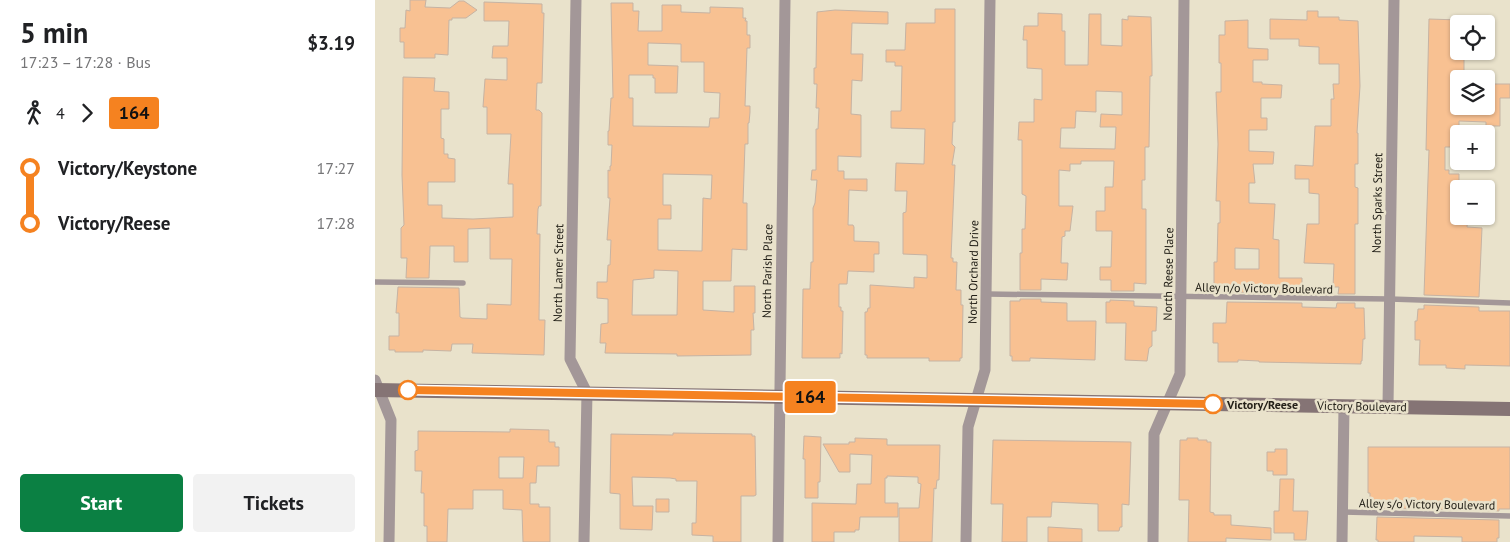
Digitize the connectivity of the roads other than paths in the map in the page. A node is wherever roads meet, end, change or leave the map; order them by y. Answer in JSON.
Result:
{"nodes":[{"id":1,"x":576,"y":0,"type":"edge"},
{"id":2,"x":785,"y":0,"type":"edge"},
{"id":3,"x":990,"y":0,"type":"edge"},
{"id":4,"x":1185,"y":0,"type":"edge"},
{"id":5,"x":1394,"y":0,"type":"edge"},
{"id":6,"x":375,"y":282,"type":"edge"},
{"id":7,"x":463,"y":283,"type":"dead end"},
{"id":8,"x":987,"y":294,"type":"junction"},
{"id":9,"x":1181,"y":297,"type":"junction"},
{"id":10,"x":1389,"y":299,"type":"junction"},
{"id":11,"x":1510,"y":303,"type":"edge"},
{"id":12,"x":377,"y":386,"type":"edge"},
{"id":13,"x":587,"y":393,"type":"junction"},
{"id":14,"x":780,"y":396,"type":"junction"},
{"id":15,"x":976,"y":400,"type":"junction"},
{"id":16,"x":1167,"y":403,"type":"junction"},
{"id":17,"x":1345,"y":406,"type":"junction"},
{"id":18,"x":1388,"y":406,"type":"junction"},
{"id":19,"x":1510,"y":409,"type":"edge"},
{"id":20,"x":1343,"y":512,"type":"junction"},
{"id":21,"x":1510,"y":516,"type":"edge"},
{"id":22,"x":389,"y":542,"type":"edge"},
{"id":23,"x":584,"y":542,"type":"edge"},
{"id":24,"x":778,"y":542,"type":"edge"},
{"id":25,"x":966,"y":542,"type":"edge"},
{"id":26,"x":1153,"y":542,"type":"edge"},
{"id":27,"x":1342,"y":542,"type":"edge"}],
"edges":[{"from":1,"to":13,"type":"street","name":"North Lamer Street"},
{"from":2,"to":14,"type":"street","name":"North Parish Place"},
{"from":3,"to":8,"type":"street","name":"North Orchard Drive"},
{"from":4,"to":9,"type":"street","name":"North Reese Place"},
{"from":5,"to":10,"type":"street","name":"North Sparks Street"},
{"from":6,"to":7,"type":"lane"},
{"from":8,"to":9,"type":"lane","name":"Alley n/o Victory Boulevard"},
{"from":8,"to":15,"type":"street","name":"North Orchard Drive"},
{"from":9,"to":10,"type":"lane","name":"Alley n/o Victory Boulevard"},
{"from":9,"to":16,"type":"street","name":"North Reese Place"},
{"from":10,"to":11,"type":"lane","name":"Alley n/o Victory Boulevard"},
{"from":10,"to":18,"type":"street","name":"North Sparks Street"},
{"from":12,"to":13,"type":"main road","name":"Victory Boulevard"},
{"from":12,"to":22,"type":"street"},
{"from":13,"to":14,"type":"main road","name":"Victory Boulevard"},
{"from":13,"to":23,"type":"street","name":"North Lamer Street"},
{"from":14,"to":15,"type":"main road","name":"Victory Boulevard"},
{"from":14,"to":24,"type":"street","name":"North Parish Place"},
{"from":15,"to":16,"type":"main road","name":"Victory Boulevard"},
{"from":15,"to":25,"type":"street","name":"North Orchard Drive"},
{"from":16,"to":17,"type":"main road","name":"Victory Boulevard"},
{"from":16,"to":26,"type":"street","name":"North Reese Place"},
{"from":17,"to":18,"type":"main road","name":"Victory Boulevard"},
{"from":17,"to":20,"type":"street"},
{"from":18,"to":19,"type":"main road","name":"Victory Boulevard"},
{"from":20,"to":21,"type":"lane","name":"Alley s/o Victory Boulevard"},
{"from":20,"to":27,"type":"street"}]}
